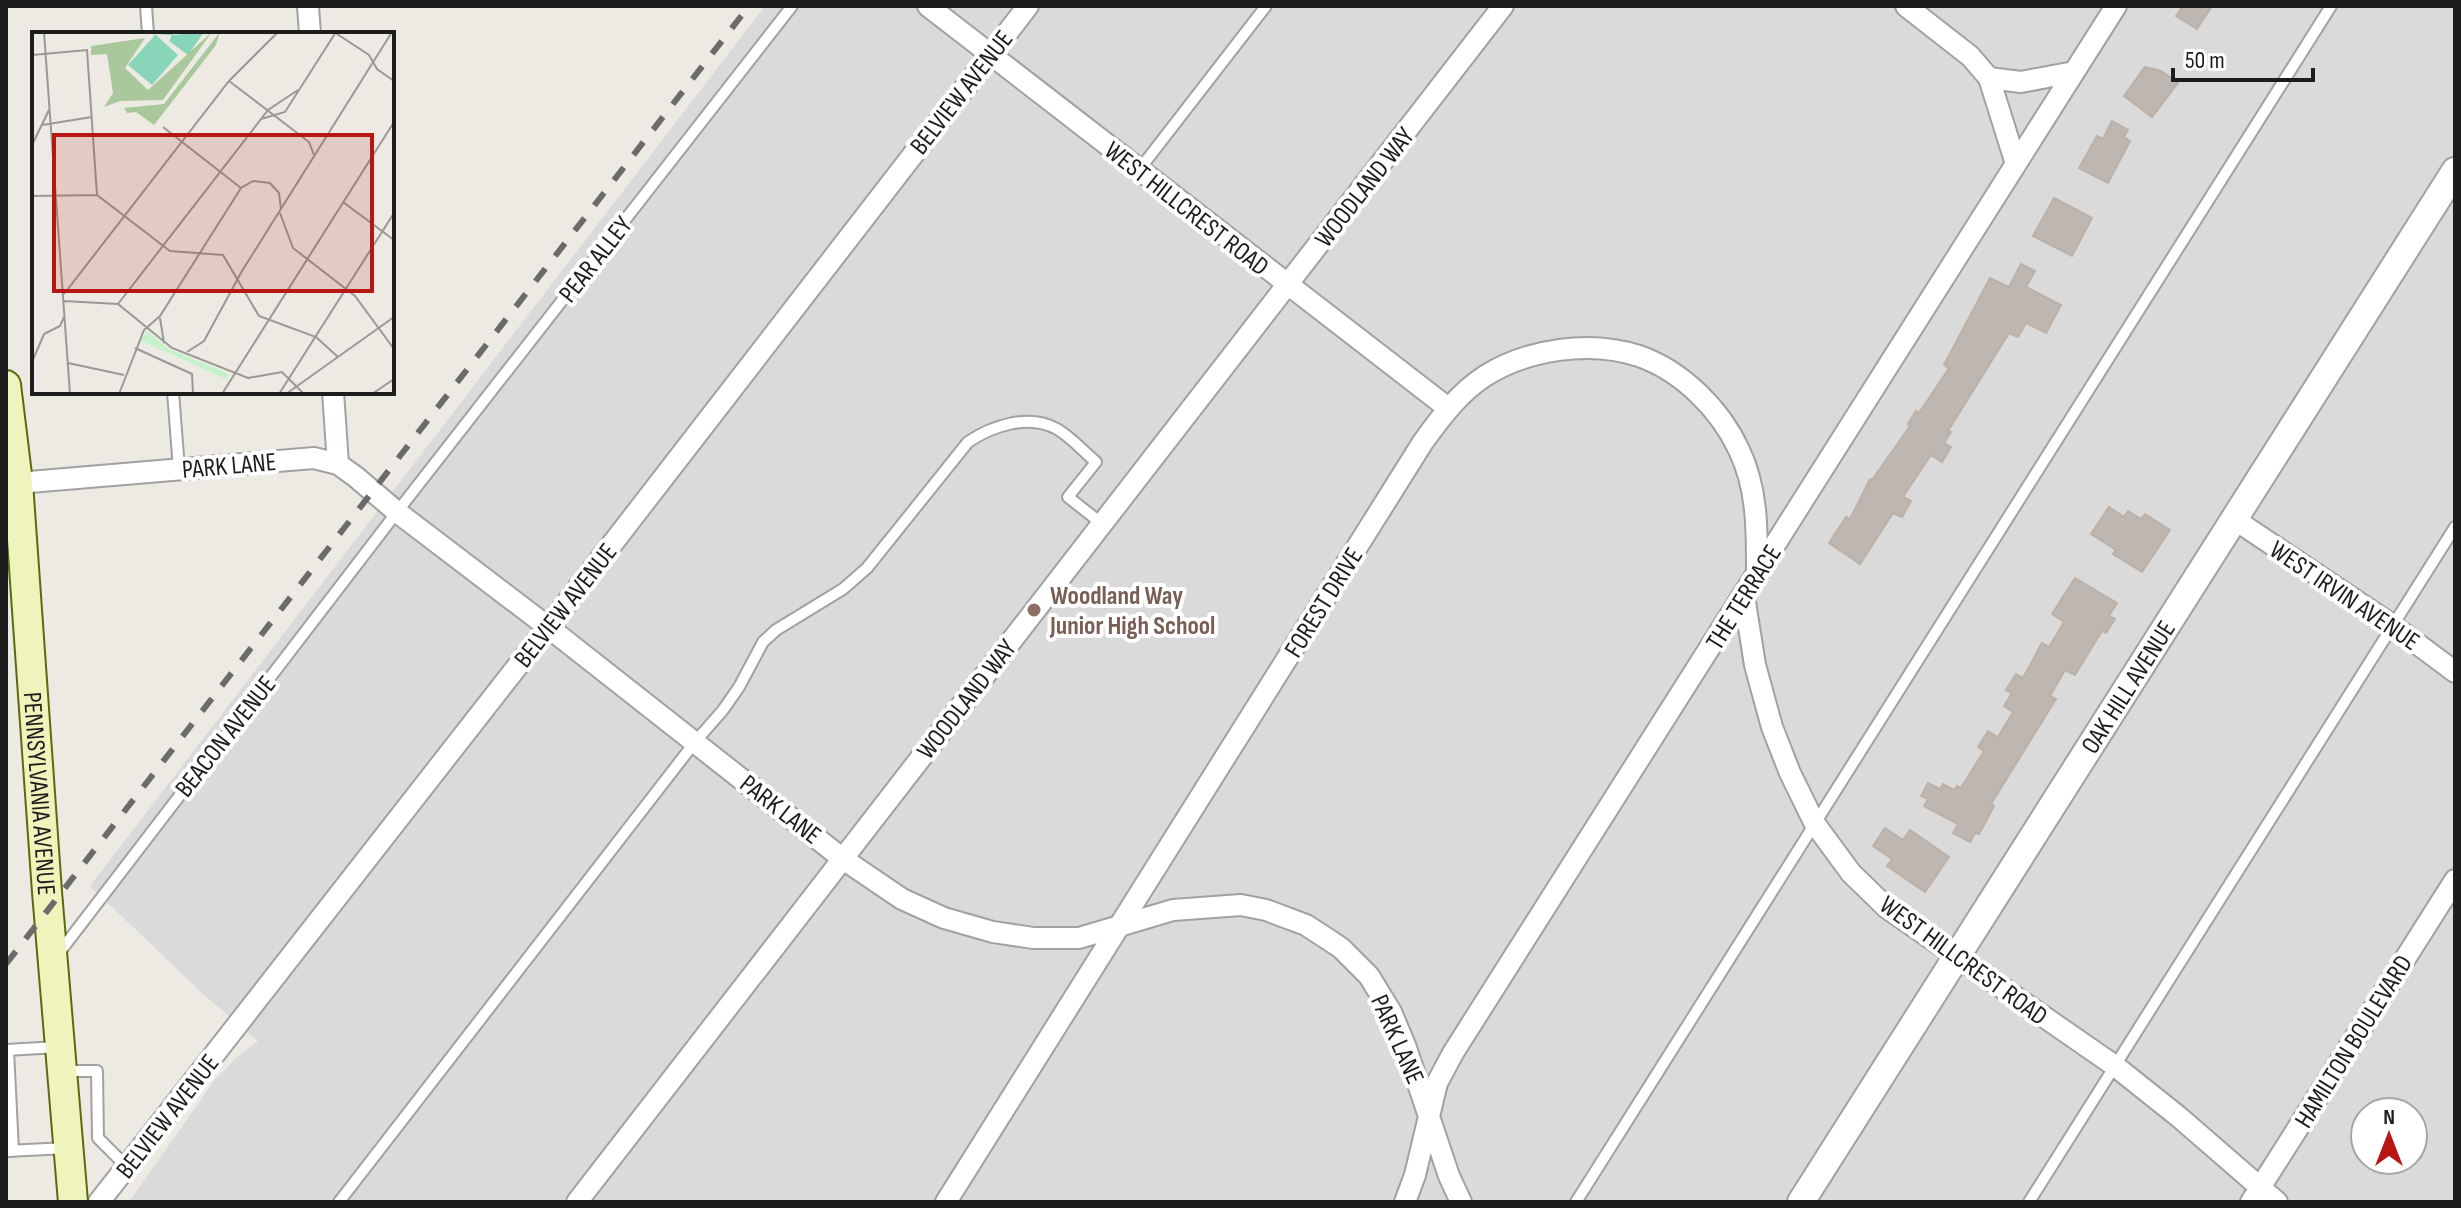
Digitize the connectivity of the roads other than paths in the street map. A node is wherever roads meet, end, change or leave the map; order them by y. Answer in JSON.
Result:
{"nodes":[{"id":1,"x":146,"y":6,"type":"edge"},
{"id":2,"x":308,"y":6,"type":"edge"},
{"id":3,"x":792,"y":6,"type":"edge"},
{"id":4,"x":928,"y":6,"type":"edge"},
{"id":5,"x":1028,"y":6,"type":"edge"},
{"id":6,"x":1266,"y":6,"type":"edge"},
{"id":7,"x":1503,"y":6,"type":"edge"},
{"id":8,"x":1906,"y":6,"type":"edge"},
{"id":9,"x":2116,"y":6,"type":"edge"},
{"id":10,"x":2331,"y":6,"type":"edge"},
{"id":11,"x":148,"y":32,"type":"edge"},
{"id":12,"x":310,"y":32,"type":"edge"},
{"id":13,"x":990,"y":56,"type":"junction"},
{"id":14,"x":2074,"y":72,"type":"junction"},
{"id":15,"x":1989,"y":78,"type":"junction"},
{"id":16,"x":2016,"y":164,"type":"junction"},
{"id":17,"x":1139,"y":170,"type":"junction"},
{"id":18,"x":2455,"y":171,"type":"edge"},
{"id":19,"x":1288,"y":286,"type":"junction"},
{"id":20,"x":6,"y":385,"type":"edge"},
{"id":21,"x":173,"y":394,"type":"edge"},
{"id":22,"x":333,"y":394,"type":"edge"},
{"id":23,"x":1448,"y":408,"type":"junction"},
{"id":24,"x":338,"y":464,"type":"junction"},
{"id":25,"x":179,"y":469,"type":"junction"},
{"id":26,"x":12,"y":484,"type":"edge"},
{"id":27,"x":397,"y":512,"type":"junction"},
{"id":28,"x":2234,"y":519,"type":"junction"},
{"id":29,"x":1101,"y":523,"type":"junction"},
{"id":30,"x":2455,"y":527,"type":"edge"},
{"id":31,"x":1757,"y":575,"type":"junction"},
{"id":32,"x":1744,"y":596,"type":"junction"},
{"id":33,"x":2392,"y":625,"type":"junction"},
{"id":34,"x":548,"y":627,"type":"junction"},
{"id":35,"x":2455,"y":672,"type":"edge"},
{"id":36,"x":695,"y":742,"type":"junction"},
{"id":37,"x":1815,"y":824,"type":"junction"},
{"id":38,"x":843,"y":859,"type":"junction"},
{"id":39,"x":2455,"y":880,"type":"edge"},
{"id":40,"x":1120,"y":926,"type":"junction"},
{"id":41,"x":1957,"y":958,"type":"junction"},
{"id":42,"x":52,"y":961,"type":"junction"},
{"id":43,"x":7,"y":1050,"type":"edge"},
{"id":44,"x":61,"y":1059,"type":"junction"},
{"id":45,"x":2115,"y":1066,"type":"junction"},
{"id":46,"x":1428,"y":1115,"type":"junction"},
{"id":47,"x":69,"y":1147,"type":"junction"},
{"id":48,"x":10,"y":1151,"type":"edge"},
{"id":49,"x":127,"y":1167,"type":"junction"},
{"id":50,"x":2256,"y":1194,"type":"edge"},
{"id":51,"x":73,"y":1202,"type":"edge"},
{"id":52,"x":99,"y":1202,"type":"edge"},
{"id":53,"x":339,"y":1202,"type":"edge"},
{"id":54,"x":577,"y":1202,"type":"edge"},
{"id":55,"x":946,"y":1202,"type":"edge"},
{"id":56,"x":1405,"y":1202,"type":"edge"},
{"id":57,"x":1461,"y":1202,"type":"edge"},
{"id":58,"x":1576,"y":1202,"type":"edge"},
{"id":59,"x":1801,"y":1202,"type":"edge"},
{"id":60,"x":2029,"y":1202,"type":"edge"},
{"id":61,"x":2277,"y":1202,"type":"edge"}],
"edges":[{"from":1,"to":11,"type":"lane"},
{"from":2,"to":12,"type":"street"},
{"from":3,"to":27,"type":"lane","name":"PEAR ALLEY"},
{"from":4,"to":13,"type":"street","name":"WEST HILLCREST ROAD"},
{"from":5,"to":13,"type":"street","name":"BELVIEW AVENUE"},
{"from":6,"to":17,"type":"lane"},
{"from":7,"to":19,"type":"street","name":"WOODLAND WAY"},
{"from":8,"to":15,"type":"street"},
{"from":9,"to":14,"type":"street","name":"THE TERRACE"},
{"from":10,"to":37,"type":"lane"},
{"from":13,"to":17,"type":"street","name":"WEST HILLCREST ROAD"},
{"from":13,"to":34,"type":"street","name":"BELVIEW AVENUE"},
{"from":14,"to":15,"type":"street"},
{"from":14,"to":16,"type":"street","name":"THE TERRACE"},
{"from":15,"to":16,"type":"street"},
{"from":16,"to":31,"type":"street","name":"THE TERRACE"},
{"from":17,"to":19,"type":"street","name":"WEST HILLCREST ROAD"},
{"from":18,"to":28,"type":"street","name":"OAK HILL AVENUE"},
{"from":19,"to":23,"type":"street","name":"WEST HILLCREST ROAD"},
{"from":19,"to":29,"type":"street","name":"WOODLAND WAY"},
{"from":20,"to":26,"type":"main road","name":"PENNSYLVANIA AVENUE"},
{"from":21,"to":25,"type":"lane"},
{"from":22,"to":24,"type":"street"},
{"from":23,"to":31,"type":"street","name":"FOREST DRIVE"},
{"from":23,"to":40,"type":"street","name":"FOREST DRIVE"},
{"from":24,"to":25,"type":"street","name":"PARK LANE"},
{"from":24,"to":27,"type":"street","name":"PARK LANE"},
{"from":25,"to":26,"type":"street","name":"PARK LANE"},
{"from":26,"to":42,"type":"main road","name":"PENNSYLVANIA AVENUE"},
{"from":27,"to":34,"type":"street","name":"PARK LANE"},
{"from":27,"to":42,"type":"lane","name":"BEACON AVENUE"},
{"from":28,"to":33,"type":"street","name":"WEST IRVIN AVENUE"},
{"from":28,"to":41,"type":"street","name":"OAK HILL AVENUE"},
{"from":29,"to":36,"type":"lane"},
{"from":29,"to":38,"type":"street","name":"WOODLAND WAY"},
{"from":30,"to":33,"type":"lane"},
{"from":31,"to":32,"type":"street","name":"THE TERRACE"},
{"from":32,"to":37,"type":"street","name":"WEST HILLCREST ROAD"},
{"from":32,"to":46,"type":"street","name":"THE TERRACE"},
{"from":33,"to":35,"type":"street","name":"WEST IRVIN AVENUE"},
{"from":33,"to":45,"type":"lane"},
{"from":34,"to":36,"type":"street","name":"PARK LANE"},
{"from":34,"to":49,"type":"street","name":"BELVIEW AVENUE"},
{"from":36,"to":38,"type":"street","name":"PARK LANE"},
{"from":36,"to":53,"type":"lane"},
{"from":37,"to":41,"type":"street","name":"WEST HILLCREST ROAD"},
{"from":37,"to":58,"type":"lane"},
{"from":38,"to":40,"type":"street","name":"PARK LANE"},
{"from":38,"to":54,"type":"street","name":"WOODLAND WAY"},
{"from":39,"to":50,"type":"street","name":"HAMILTON BOULEVARD"},
{"from":40,"to":46,"type":"street","name":"PARK LANE"},
{"from":40,"to":55,"type":"street","name":"FOREST DRIVE"},
{"from":41,"to":45,"type":"street","name":"WEST HILLCREST ROAD"},
{"from":41,"to":59,"type":"street","name":"OAK HILL AVENUE"},
{"from":42,"to":44,"type":"main road","name":"PENNSYLVANIA AVENUE"},
{"from":43,"to":44,"type":"lane"},
{"from":43,"to":48,"type":"lane"},
{"from":44,"to":47,"type":"main road","name":"PENNSYLVANIA AVENUE"},
{"from":44,"to":49,"type":"lane"},
{"from":45,"to":50,"type":"street","name":"WEST HILLCREST ROAD"},
{"from":45,"to":60,"type":"lane"},
{"from":46,"to":56,"type":"street","name":"THE TERRACE"},
{"from":46,"to":57,"type":"street","name":"PARK LANE"},
{"from":47,"to":48,"type":"lane"},
{"from":47,"to":51,"type":"main road","name":"PENNSYLVANIA AVENUE"},
{"from":49,"to":52,"type":"street","name":"BELVIEW AVENUE"},
{"from":50,"to":61,"type":"street","name":"WEST HILLCREST ROAD"}]}
